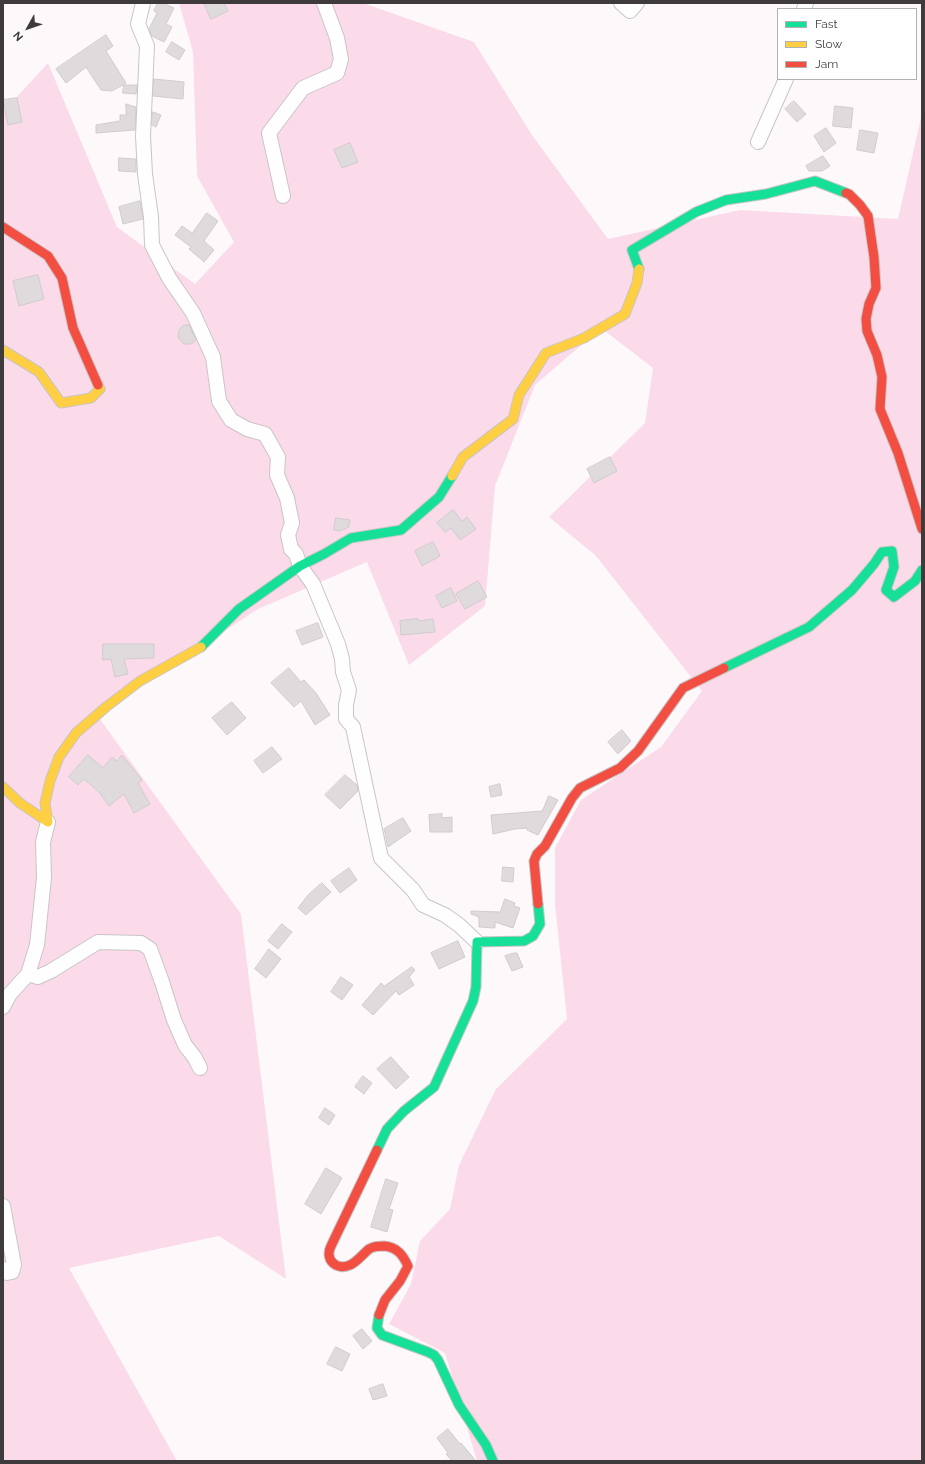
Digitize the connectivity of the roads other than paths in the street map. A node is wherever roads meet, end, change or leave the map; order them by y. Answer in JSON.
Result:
{"nodes":[{"id":1,"x":143,"y":3,"type":"edge"},
{"id":2,"x":324,"y":3,"type":"edge"},
{"id":3,"x":621,"y":3,"type":"edge"},
{"id":4,"x":637,"y":3,"type":"edge"},
{"id":5,"x":786,"y":80,"type":"edge"},
{"id":6,"x":758,"y":142,"type":"dead end"},
{"id":7,"x":283,"y":196,"type":"dead end"},
{"id":8,"x":3,"y":227,"type":"edge"},
{"id":9,"x":3,"y":350,"type":"edge"},
{"id":10,"x":922,"y":529,"type":"edge"},
{"id":11,"x":300,"y":566,"type":"junction"},
{"id":12,"x":922,"y":570,"type":"edge"},
{"id":13,"x":922,"y":585,"type":"edge"},
{"id":14,"x":904,"y":591,"type":"junction"},
{"id":15,"x":3,"y":787,"type":"edge"},
{"id":16,"x":48,"y":822,"type":"junction"},
{"id":17,"x":477,"y":942,"type":"junction"},
{"id":18,"x":28,"y":974,"type":"junction"},
{"id":19,"x":3,"y":1007,"type":"edge"},
{"id":20,"x":200,"y":1068,"type":"dead end"},
{"id":21,"x":3,"y":1206,"type":"edge"},
{"id":22,"x":3,"y":1269,"type":"edge"},
{"id":23,"x":493,"y":1461,"type":"edge"}],
"edges":[{"from":1,"to":11,"type":"street"},
{"from":2,"to":7,"type":"street"},
{"from":3,"to":4,"type":"street"},
{"from":5,"to":6,"type":"street"},
{"from":8,"to":9,"type":"street"},
{"from":10,"to":11,"type":"street"},
{"from":11,"to":16,"type":"street"},
{"from":11,"to":17,"type":"street"},
{"from":12,"to":14,"type":"street"},
{"from":13,"to":14,"type":"street"},
{"from":14,"to":17,"type":"street"},
{"from":15,"to":16,"type":"street"},
{"from":16,"to":18,"type":"street"},
{"from":17,"to":23,"type":"street"},
{"from":18,"to":19,"type":"street"},
{"from":18,"to":20,"type":"street"},
{"from":21,"to":22,"type":"street"}]}
